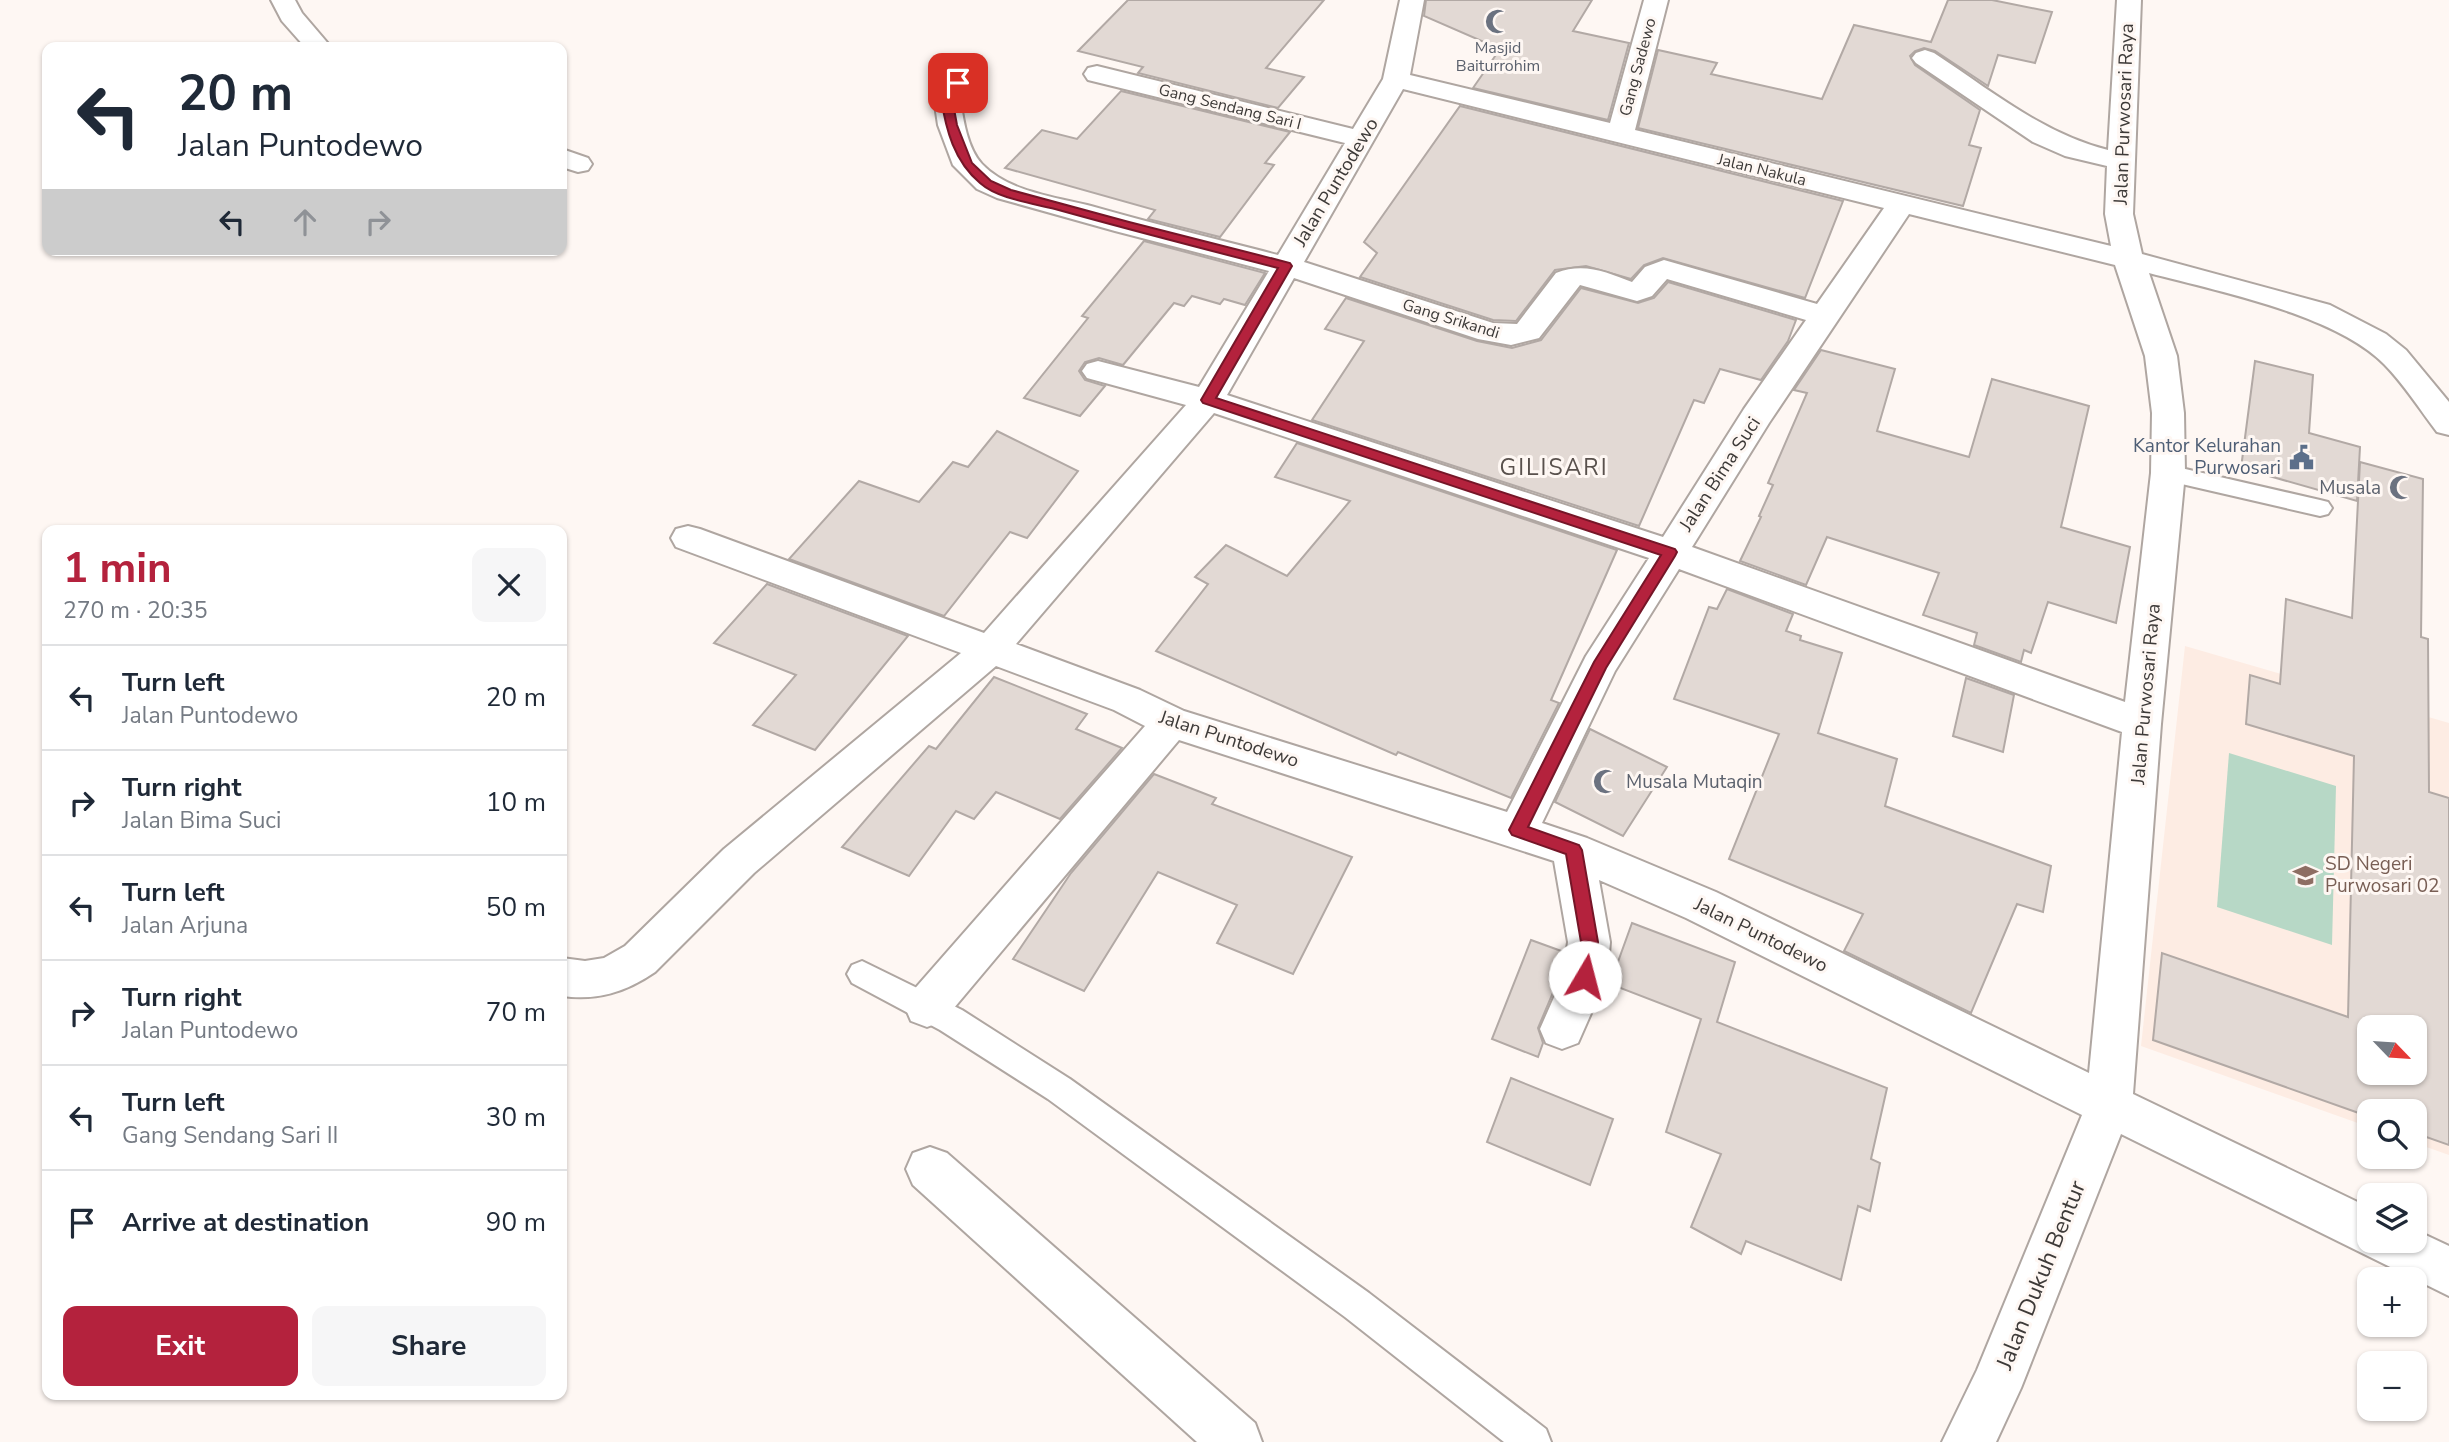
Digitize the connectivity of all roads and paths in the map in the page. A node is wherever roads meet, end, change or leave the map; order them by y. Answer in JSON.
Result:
{"nodes":[{"id":1,"x":283,"y":0,"type":"edge"},
{"id":2,"x":1412,"y":0,"type":"edge"},
{"id":3,"x":1656,"y":0,"type":"edge"},
{"id":4,"x":2129,"y":0,"type":"edge"},
{"id":5,"x":314,"y":42,"type":"edge"},
{"id":6,"x":1926,"y":58,"type":"dead end"},
{"id":7,"x":1097,"y":74,"type":"dead end"},
{"id":8,"x":1396,"y":79,"type":"junction"},
{"id":9,"x":958,"y":83,"type":"dead end"},
{"id":10,"x":1620,"y":135,"type":"junction"},
{"id":11,"x":1363,"y":139,"type":"junction"},
{"id":12,"x":2119,"y":161,"type":"junction"},
{"id":13,"x":1901,"y":204,"type":"junction"},
{"id":14,"x":2128,"y":259,"type":"junction"},
{"id":15,"x":1286,"y":266,"type":"junction"},
{"id":16,"x":1825,"y":316,"type":"junction"},
{"id":17,"x":1098,"y":371,"type":"dead end"},
{"id":18,"x":1208,"y":400,"type":"junction"},
{"id":19,"x":2449,"y":424,"type":"edge"},
{"id":20,"x":2168,"y":473,"type":"junction"},
{"id":21,"x":2320,"y":508,"type":"dead end"},
{"id":22,"x":688,"y":538,"type":"dead end"},
{"id":23,"x":1670,"y":552,"type":"junction"},
{"id":24,"x":990,"y":650,"type":"junction"},
{"id":25,"x":1171,"y":722,"type":"junction"},
{"id":26,"x":2142,"y":724,"type":"junction"},
{"id":27,"x":1518,"y":830,"type":"junction"},
{"id":28,"x":1573,"y":850,"type":"junction"},
{"id":29,"x":862,"y":974,"type":"dead end"},
{"id":30,"x":567,"y":978,"type":"edge"},
{"id":31,"x":927,"y":1007,"type":"junction"},
{"id":32,"x":1562,"y":1029,"type":"dead end"},
{"id":33,"x":2109,"y":1106,"type":"junction"},
{"id":34,"x":930,"y":1169,"type":"dead end"},
{"id":35,"x":2357,"y":1227,"type":"edge"},
{"id":36,"x":2410,"y":1253,"type":"edge"},
{"id":37,"x":2449,"y":1272,"type":"edge"},
{"id":38,"x":1236,"y":1442,"type":"edge"},
{"id":39,"x":1534,"y":1442,"type":"edge"},
{"id":40,"x":1968,"y":1442,"type":"edge"}],
"edges":[{"from":1,"to":5,"type":"street"},
{"from":2,"to":8,"type":"street","name":"Jalan Puntodewo"},
{"from":3,"to":10,"type":"street","name":"Gang Sadewo"},
{"from":4,"to":12,"type":"street","name":"Jalan Purwosari Raya"},
{"from":6,"to":12,"type":"street"},
{"from":7,"to":11,"type":"street","name":"Gang Sendang Sari I"},
{"from":8,"to":10,"type":"street","name":"Jalan Nakula"},
{"from":8,"to":11,"type":"street","name":"Jalan Puntodewo"},
{"from":9,"to":15,"type":"street"},
{"from":10,"to":13,"type":"street","name":"Jalan Nakula"},
{"from":11,"to":15,"type":"street","name":"Jalan Puntodewo"},
{"from":12,"to":14,"type":"street","name":"Jalan Purwosari Raya"},
{"from":13,"to":14,"type":"street","name":"Jalan Nakula"},
{"from":13,"to":16,"type":"street","name":"Jalan Bima Suci"},
{"from":14,"to":19,"type":"street","name":"Jalan Nakula"},
{"from":14,"to":20,"type":"street","name":"Jalan Purwosari Raya"},
{"from":15,"to":16,"type":"street","name":"Gang Srikandi"},
{"from":15,"to":18,"type":"street","name":"Jalan Puntodewo"},
{"from":16,"to":23,"type":"street","name":"Jalan Bima Suci"},
{"from":17,"to":18,"type":"street"},
{"from":18,"to":23,"type":"street"},
{"from":18,"to":24,"type":"street","name":"Jalan Puntodewo"},
{"from":20,"to":21,"type":"lane"},
{"from":20,"to":26,"type":"street","name":"Jalan Purwosari Raya"},
{"from":22,"to":24,"type":"street"},
{"from":23,"to":26,"type":"street"},
{"from":23,"to":27,"type":"street","name":"Jalan Bima Suci"},
{"from":24,"to":25,"type":"street","name":"Jalan Puntodewo"},
{"from":24,"to":30,"type":"street"},
{"from":25,"to":27,"type":"street","name":"Jalan Puntodewo"},
{"from":25,"to":31,"type":"street"},
{"from":26,"to":33,"type":"street","name":"Jalan Purwosari Raya"},
{"from":27,"to":28,"type":"street","name":"Jalan Puntodewo"},
{"from":28,"to":32,"type":"street"},
{"from":28,"to":33,"type":"street","name":"Jalan Puntodewo"},
{"from":29,"to":31,"type":"lane"},
{"from":31,"to":39,"type":"lane"},
{"from":33,"to":35,"type":"street"},
{"from":33,"to":40,"type":"street","name":"Jalan Dukuh Bentur"},
{"from":34,"to":38,"type":"street"},
{"from":36,"to":37,"type":"street"}]}
